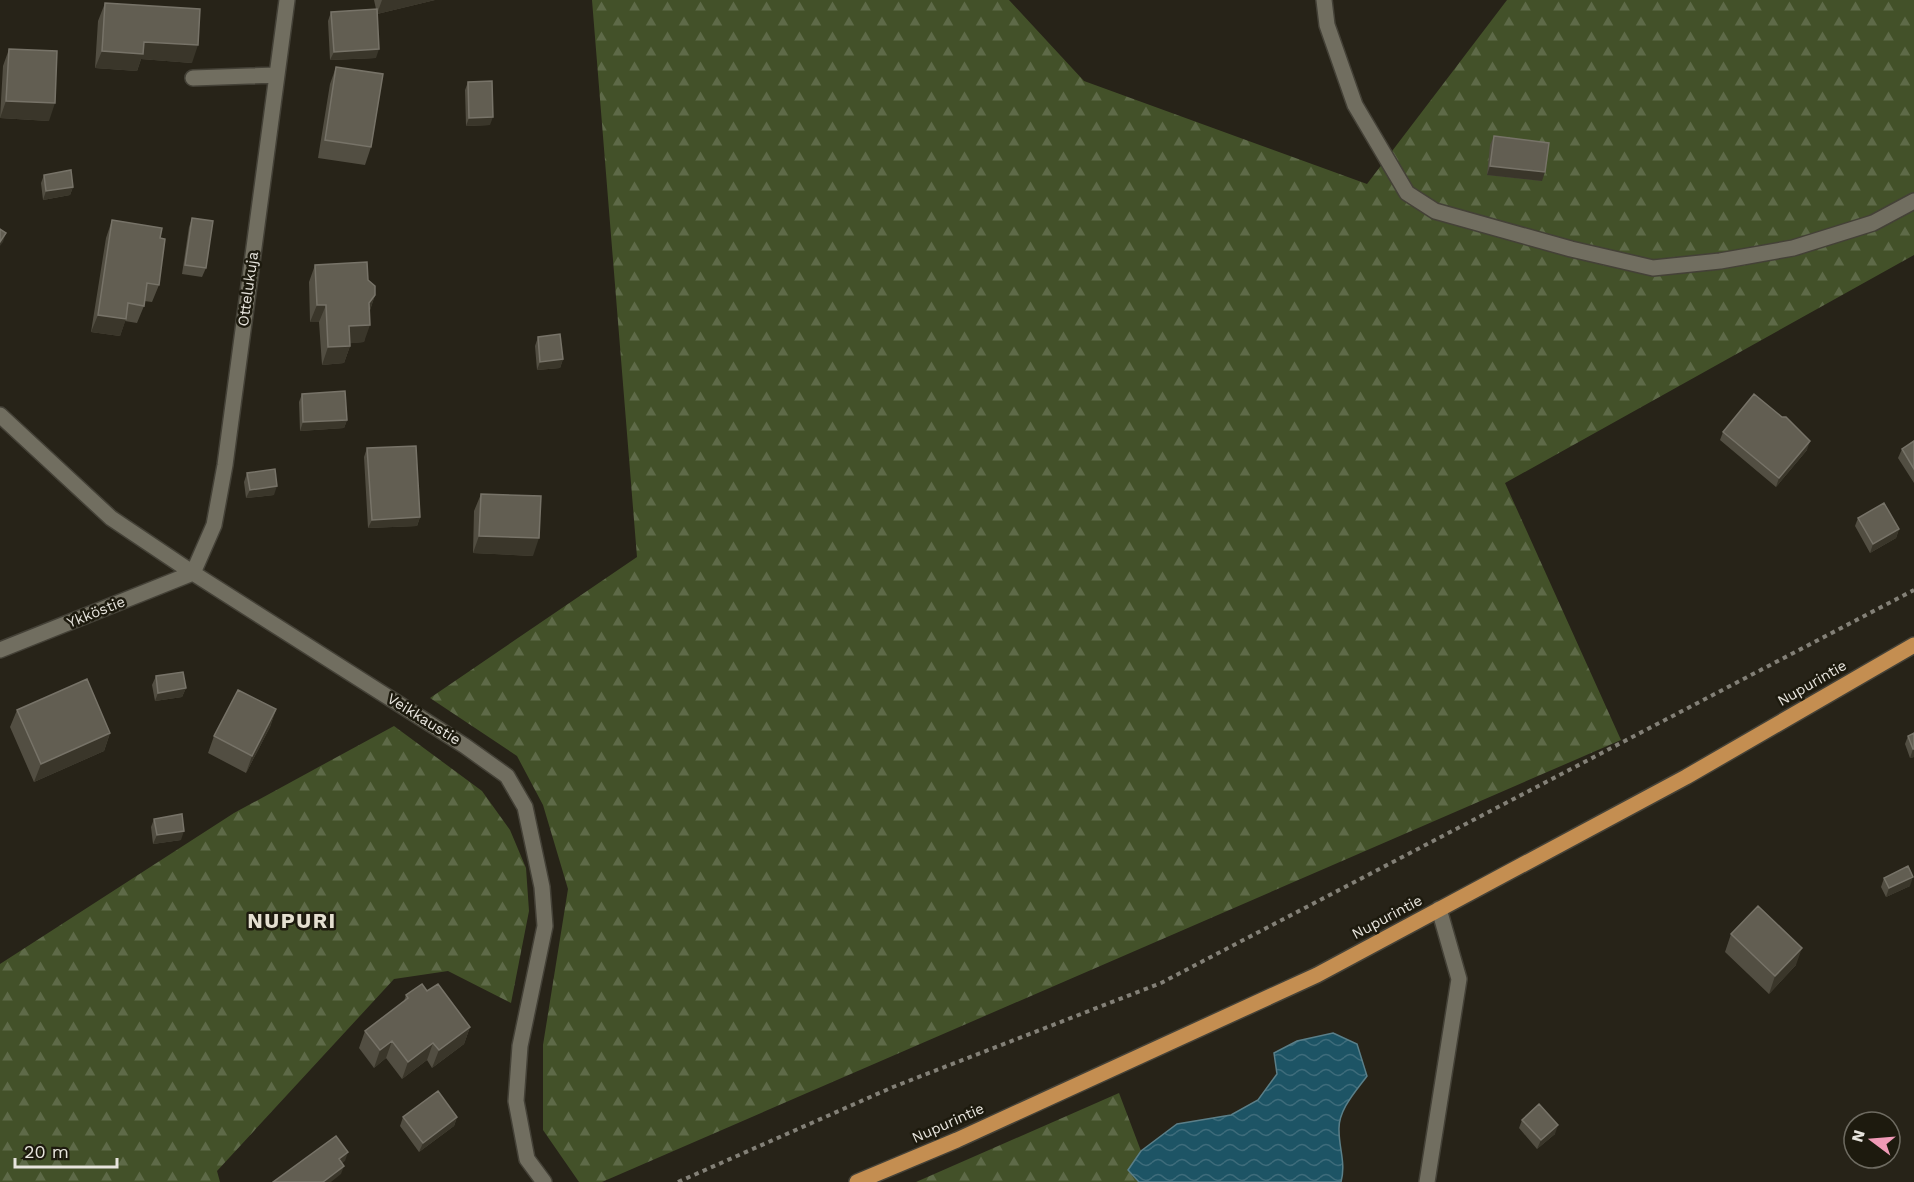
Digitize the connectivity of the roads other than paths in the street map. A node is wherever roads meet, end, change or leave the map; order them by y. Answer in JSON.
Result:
{"nodes":[{"id":1,"x":287,"y":0,"type":"edge"},
{"id":2,"x":1324,"y":0,"type":"edge"},
{"id":3,"x":277,"y":75,"type":"junction"},
{"id":4,"x":192,"y":78,"type":"dead end"},
{"id":5,"x":1914,"y":201,"type":"edge"},
{"id":6,"x":0,"y":415,"type":"edge"},
{"id":7,"x":193,"y":573,"type":"junction"},
{"id":8,"x":1914,"y":645,"type":"edge"},
{"id":9,"x":0,"y":650,"type":"edge"},
{"id":10,"x":1439,"y":909,"type":"junction"},
{"id":11,"x":544,"y":1182,"type":"edge"},
{"id":12,"x":857,"y":1182,"type":"edge"},
{"id":13,"x":1427,"y":1182,"type":"edge"}],
"edges":[{"from":1,"to":3,"type":"street","name":"Ottelukuja"},
{"from":2,"to":5,"type":"street"},
{"from":3,"to":4,"type":"street"},
{"from":3,"to":7,"type":"street","name":"Ottelukuja"},
{"from":6,"to":7,"type":"street","name":"Veikkaustie"},
{"from":7,"to":9,"type":"street","name":"Ykköstie"},
{"from":7,"to":11,"type":"street","name":"Veikkaustie"},
{"from":8,"to":10,"type":"main road","name":"Nupurintie"},
{"from":10,"to":12,"type":"main road","name":"Nupurintie"},
{"from":10,"to":13,"type":"street"}]}
